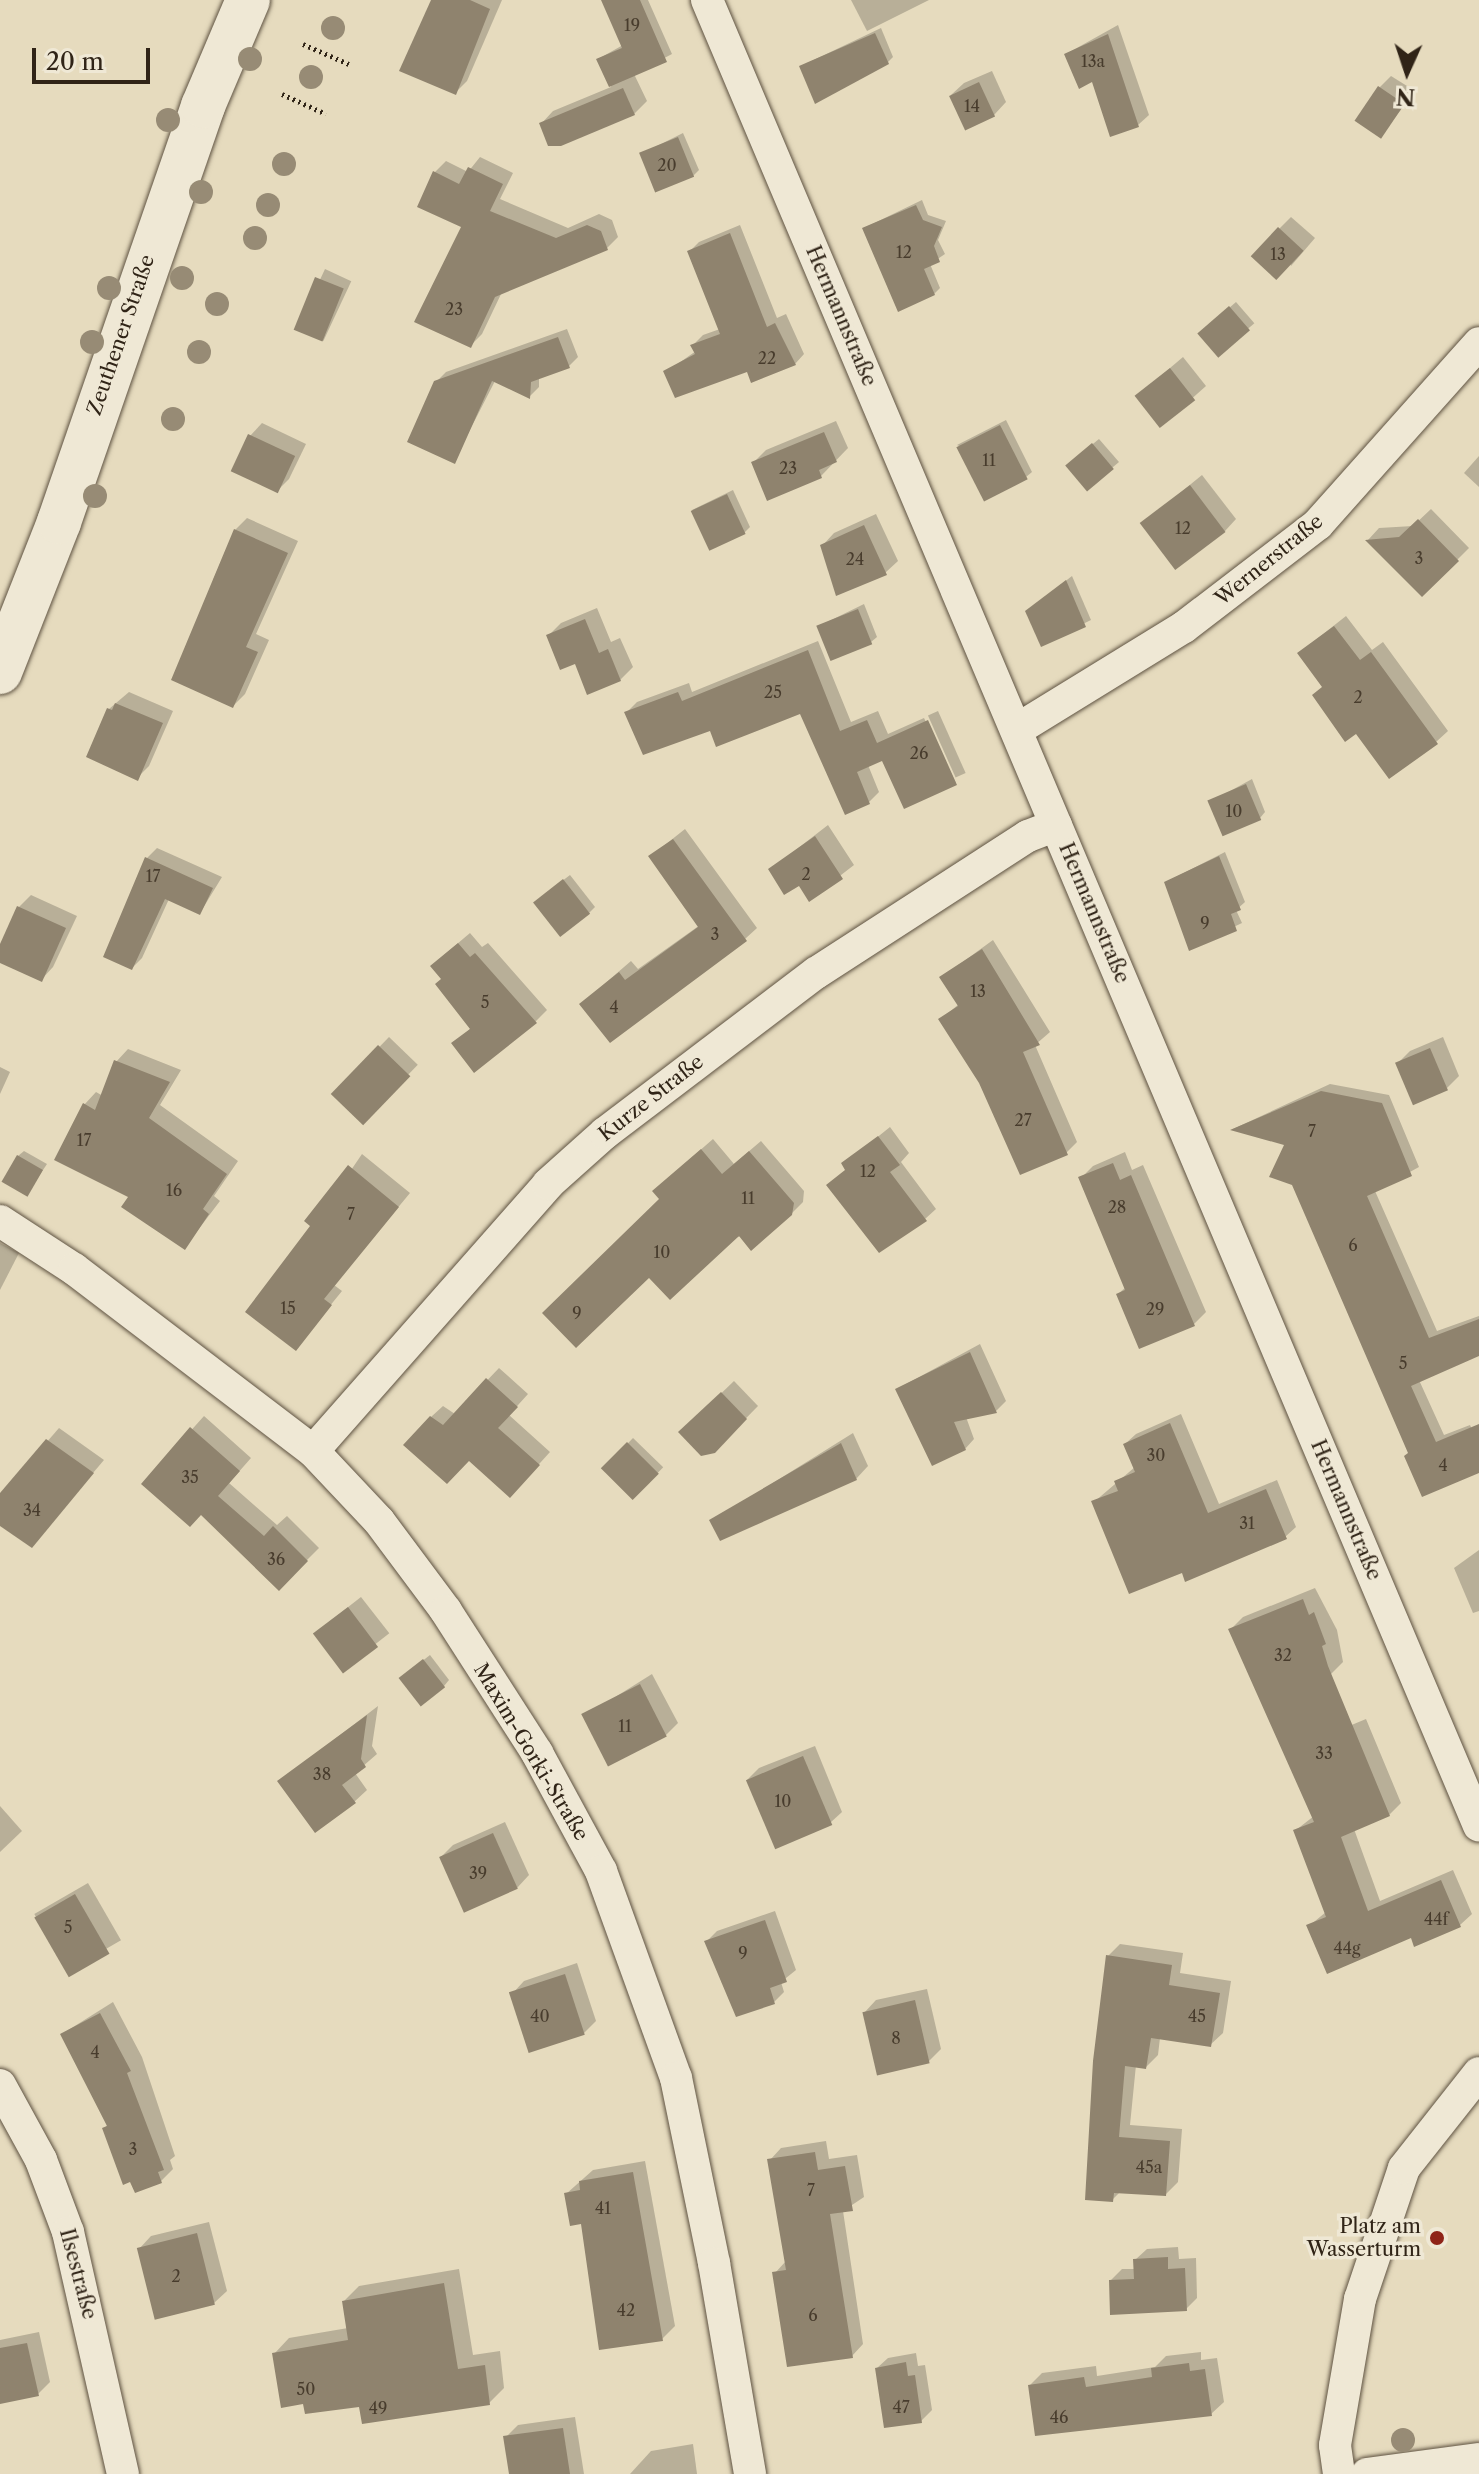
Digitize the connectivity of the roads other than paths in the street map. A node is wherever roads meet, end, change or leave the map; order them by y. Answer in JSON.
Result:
{"nodes":[{"id":1,"x":248,"y":0,"type":"edge"},
{"id":2,"x":707,"y":0,"type":"edge"},
{"id":3,"x":1479,"y":343,"type":"edge"},
{"id":4,"x":0,"y":672,"type":"edge"},
{"id":5,"x":1018,"y":729,"type":"junction"},
{"id":6,"x":1056,"y":825,"type":"junction"},
{"id":7,"x":0,"y":1221,"type":"edge"},
{"id":8,"x":313,"y":1451,"type":"junction"},
{"id":9,"x":1479,"y":1826,"type":"edge"},
{"id":10,"x":1479,"y":2073,"type":"edge"},
{"id":11,"x":0,"y":2085,"type":"edge"},
{"id":12,"x":1479,"y":2459,"type":"edge"},
{"id":13,"x":123,"y":2474,"type":"edge"},
{"id":14,"x":750,"y":2474,"type":"edge"},
{"id":15,"x":1339,"y":2474,"type":"edge"},
{"id":16,"x":1367,"y":2474,"type":"edge"}],
"edges":[{"from":1,"to":4,"type":"main road","name":"Zeuthener Straße"},
{"from":2,"to":5,"type":"street","name":"Hermannstraße"},
{"from":3,"to":5,"type":"street","name":"Wernerstraße"},
{"from":5,"to":6,"type":"street","name":"Hermannstraße"},
{"from":6,"to":8,"type":"street","name":"Kurze Straße"},
{"from":6,"to":9,"type":"street","name":"Hermannstraße"},
{"from":7,"to":8,"type":"street","name":"Maxim-Gorki-Straße"},
{"from":8,"to":14,"type":"street","name":"Maxim-Gorki-Straße"},
{"from":10,"to":15,"type":"street"},
{"from":11,"to":13,"type":"street","name":"Ilsestraße"},
{"from":12,"to":16,"type":"street"}]}
